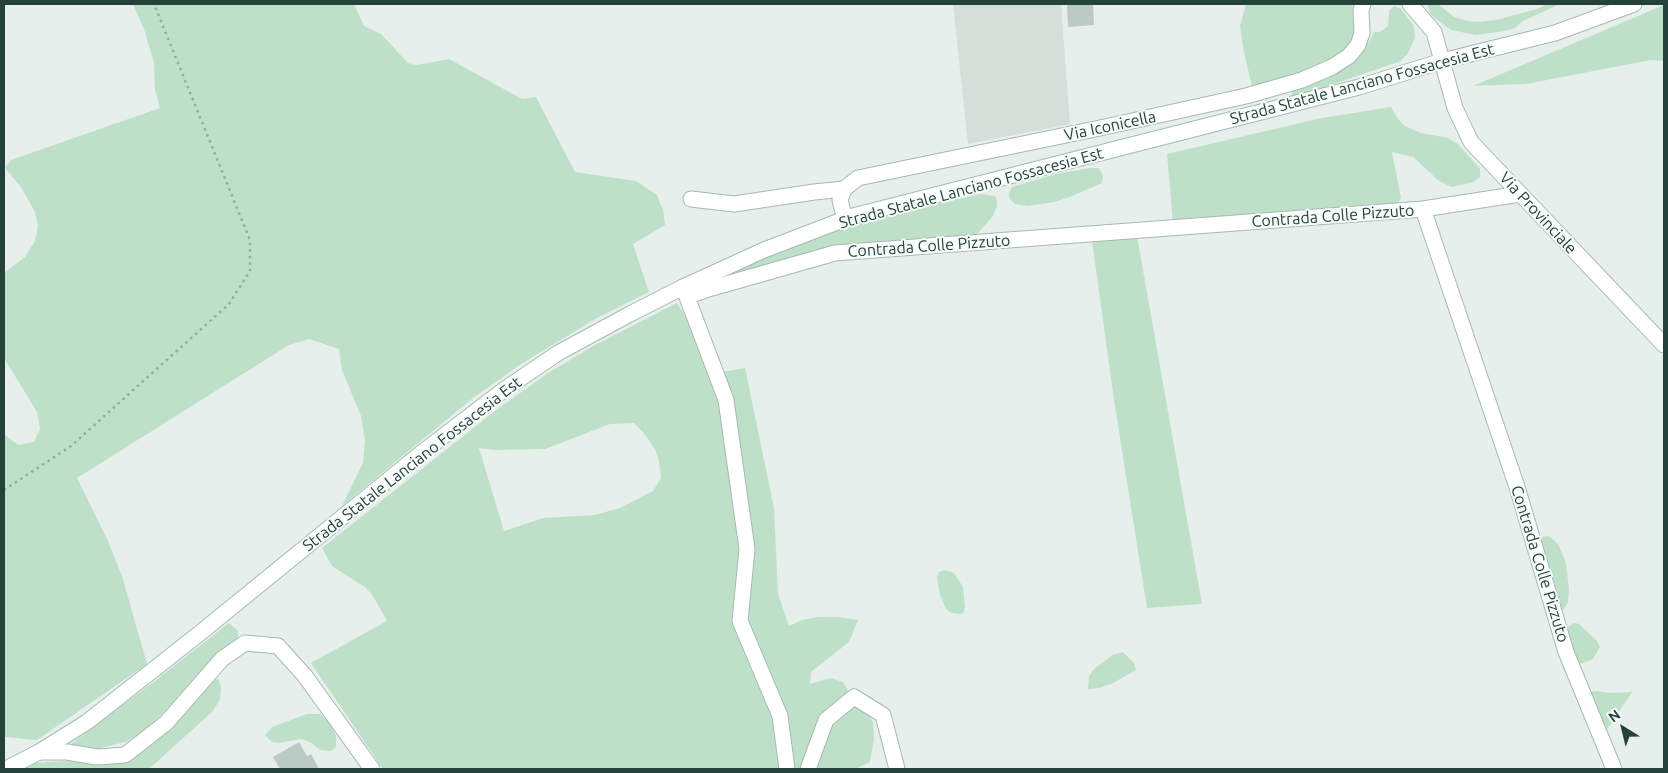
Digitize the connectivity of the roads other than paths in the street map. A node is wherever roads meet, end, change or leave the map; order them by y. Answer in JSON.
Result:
{"nodes":[{"id":1,"x":1363,"y":4,"type":"edge"},
{"id":2,"x":1410,"y":4,"type":"edge"},
{"id":3,"x":1634,"y":4,"type":"edge"},
{"id":4,"x":1442,"y":61,"type":"junction"},
{"id":5,"x":844,"y":189,"type":"junction"},
{"id":6,"x":1520,"y":194,"type":"junction"},
{"id":7,"x":691,"y":199,"type":"dead end"},
{"id":8,"x":1423,"y":209,"type":"junction"},
{"id":9,"x":844,"y":220,"type":"junction"},
{"id":10,"x":685,"y":292,"type":"junction"},
{"id":11,"x":1664,"y":345,"type":"edge"},
{"id":12,"x":39,"y":752,"type":"junction"},
{"id":13,"x":6,"y":769,"type":"edge"},
{"id":14,"x":372,"y":769,"type":"edge"},
{"id":15,"x":787,"y":769,"type":"edge"},
{"id":16,"x":808,"y":769,"type":"edge"},
{"id":17,"x":897,"y":769,"type":"edge"},
{"id":18,"x":1614,"y":769,"type":"edge"}],
"edges":[{"from":1,"to":5,"type":"street","name":"Via Iconicella"},
{"from":2,"to":4,"type":"street","name":"Via Provinciale"},
{"from":3,"to":4,"type":"street","name":"Strada Statale Lanciano Fossacesia Est"},
{"from":4,"to":6,"type":"street","name":"Via Provinciale"},
{"from":4,"to":9,"type":"street","name":"Strada Statale Lanciano Fossacesia Est"},
{"from":5,"to":7,"type":"street"},
{"from":5,"to":9,"type":"street"},
{"from":6,"to":8,"type":"street"},
{"from":6,"to":11,"type":"street","name":"Via Provinciale"},
{"from":8,"to":10,"type":"street","name":"Contrada Colle Pizzuto"},
{"from":8,"to":18,"type":"street","name":"Contrada Colle Pizzuto"},
{"from":9,"to":10,"type":"street","name":"Strada Statale Lanciano Fossacesia Est"},
{"from":10,"to":12,"type":"street","name":"Strada Statale Lanciano Fossacesia Est"},
{"from":10,"to":15,"type":"street"},
{"from":12,"to":13,"type":"street","name":"Strada Statale Lanciano Fossacesia Est"},
{"from":12,"to":14,"type":"street"},
{"from":16,"to":17,"type":"street"}]}
